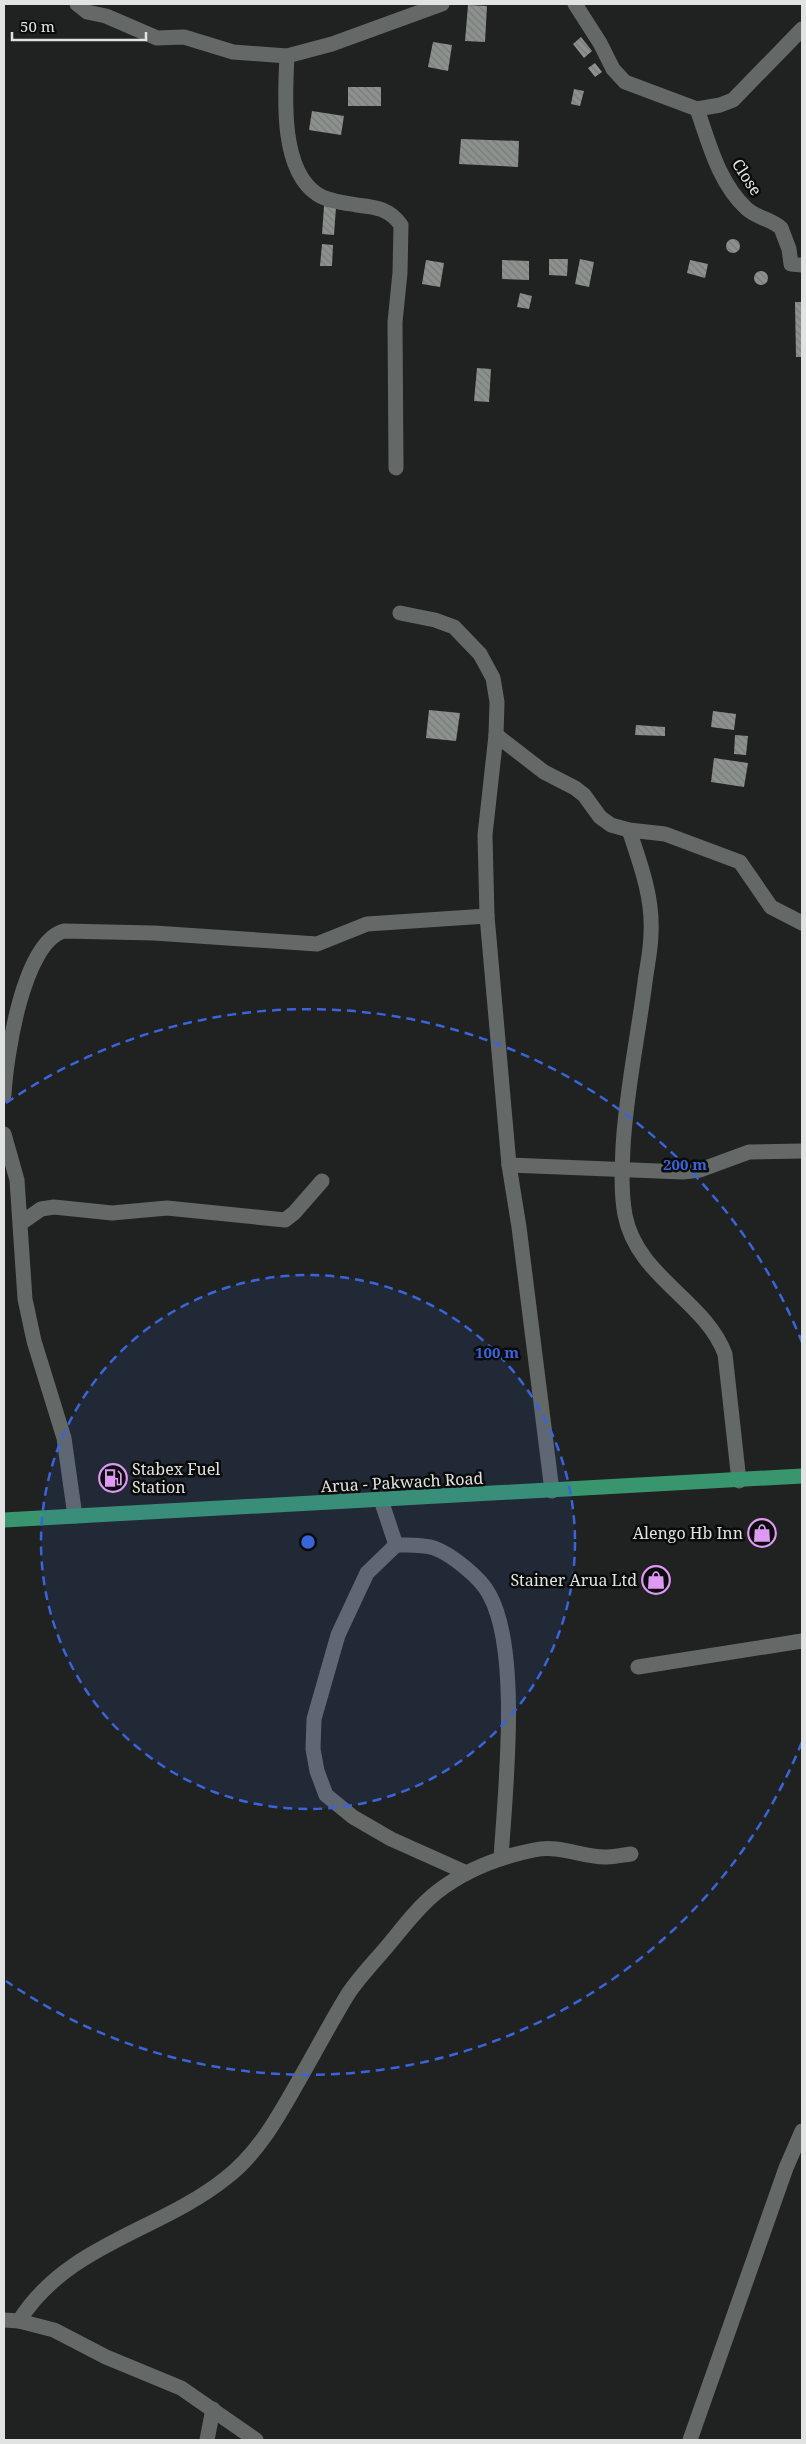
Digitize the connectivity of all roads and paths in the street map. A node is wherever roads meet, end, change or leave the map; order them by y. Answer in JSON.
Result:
{"nodes":[{"id":1,"x":77,"y":4,"type":"edge"},
{"id":2,"x":442,"y":4,"type":"edge"},
{"id":3,"x":575,"y":4,"type":"edge"},
{"id":4,"x":802,"y":30,"type":"edge"},
{"id":5,"x":287,"y":56,"type":"junction"},
{"id":6,"x":697,"y":109,"type":"junction"},
{"id":7,"x":802,"y":266,"type":"edge"},
{"id":8,"x":396,"y":468,"type":"dead end"},
{"id":9,"x":400,"y":613,"type":"dead end"},
{"id":10,"x":496,"y":735,"type":"junction"},
{"id":11,"x":629,"y":830,"type":"junction"},
{"id":12,"x":487,"y":916,"type":"junction"},
{"id":13,"x":802,"y":923,"type":"edge"},
{"id":14,"x":4,"y":1095,"type":"edge"},
{"id":15,"x":4,"y":1134,"type":"edge"},
{"id":16,"x":802,"y":1151,"type":"edge"},
{"id":17,"x":509,"y":1165,"type":"junction"},
{"id":18,"x":622,"y":1169,"type":"junction"},
{"id":19,"x":322,"y":1180,"type":"dead end"},
{"id":20,"x":21,"y":1223,"type":"junction"},
{"id":21,"x":802,"y":1476,"type":"edge"},
{"id":22,"x":739,"y":1481,"type":"junction"},
{"id":23,"x":552,"y":1491,"type":"junction"},
{"id":24,"x":382,"y":1500,"type":"junction"},
{"id":25,"x":75,"y":1516,"type":"junction"},
{"id":26,"x":4,"y":1520,"type":"edge"},
{"id":27,"x":396,"y":1545,"type":"junction"},
{"id":28,"x":802,"y":1641,"type":"edge"},
{"id":29,"x":638,"y":1667,"type":"dead end"},
{"id":30,"x":631,"y":1854,"type":"dead end"},
{"id":31,"x":501,"y":1858,"type":"junction"},
{"id":32,"x":467,"y":1873,"type":"junction"},
{"id":33,"x":802,"y":2130,"type":"edge"},
{"id":34,"x":4,"y":2320,"type":"edge"},
{"id":35,"x":19,"y":2320,"type":"junction"},
{"id":36,"x":213,"y":2409,"type":"junction"},
{"id":37,"x":207,"y":2440,"type":"edge"},
{"id":38,"x":256,"y":2440,"type":"edge"},
{"id":39,"x":690,"y":2440,"type":"edge"}],
"edges":[{"from":1,"to":5,"type":"street"},
{"from":2,"to":5,"type":"street"},
{"from":3,"to":6,"type":"street"},
{"from":4,"to":6,"type":"street"},
{"from":5,"to":8,"type":"street"},
{"from":6,"to":7,"type":"street","name":"Close"},
{"from":9,"to":10,"type":"street"},
{"from":10,"to":11,"type":"street"},
{"from":10,"to":12,"type":"street"},
{"from":11,"to":13,"type":"street"},
{"from":11,"to":18,"type":"street"},
{"from":12,"to":14,"type":"street"},
{"from":12,"to":17,"type":"street"},
{"from":15,"to":20,"type":"street"},
{"from":16,"to":18,"type":"street"},
{"from":17,"to":18,"type":"street"},
{"from":17,"to":23,"type":"street"},
{"from":18,"to":22,"type":"street"},
{"from":19,"to":20,"type":"street"},
{"from":20,"to":25,"type":"street"},
{"from":21,"to":22,"type":"main road","name":"Arua - Pakwach Road"},
{"from":22,"to":23,"type":"main road","name":"Arua - Pakwach Road"},
{"from":23,"to":24,"type":"main road","name":"Arua - Pakwach Road"},
{"from":24,"to":25,"type":"main road","name":"Arua - Pakwach Road"},
{"from":24,"to":27,"type":"street"},
{"from":25,"to":26,"type":"main road","name":"Arua - Pakwach Road"},
{"from":27,"to":31,"type":"street"},
{"from":27,"to":32,"type":"street"},
{"from":28,"to":29,"type":"street"},
{"from":30,"to":31,"type":"street"},
{"from":31,"to":32,"type":"street"},
{"from":32,"to":35,"type":"street"},
{"from":33,"to":39,"type":"street"},
{"from":34,"to":35,"type":"street"},
{"from":35,"to":36,"type":"street"},
{"from":36,"to":37,"type":"street"},
{"from":36,"to":38,"type":"street"}]}
